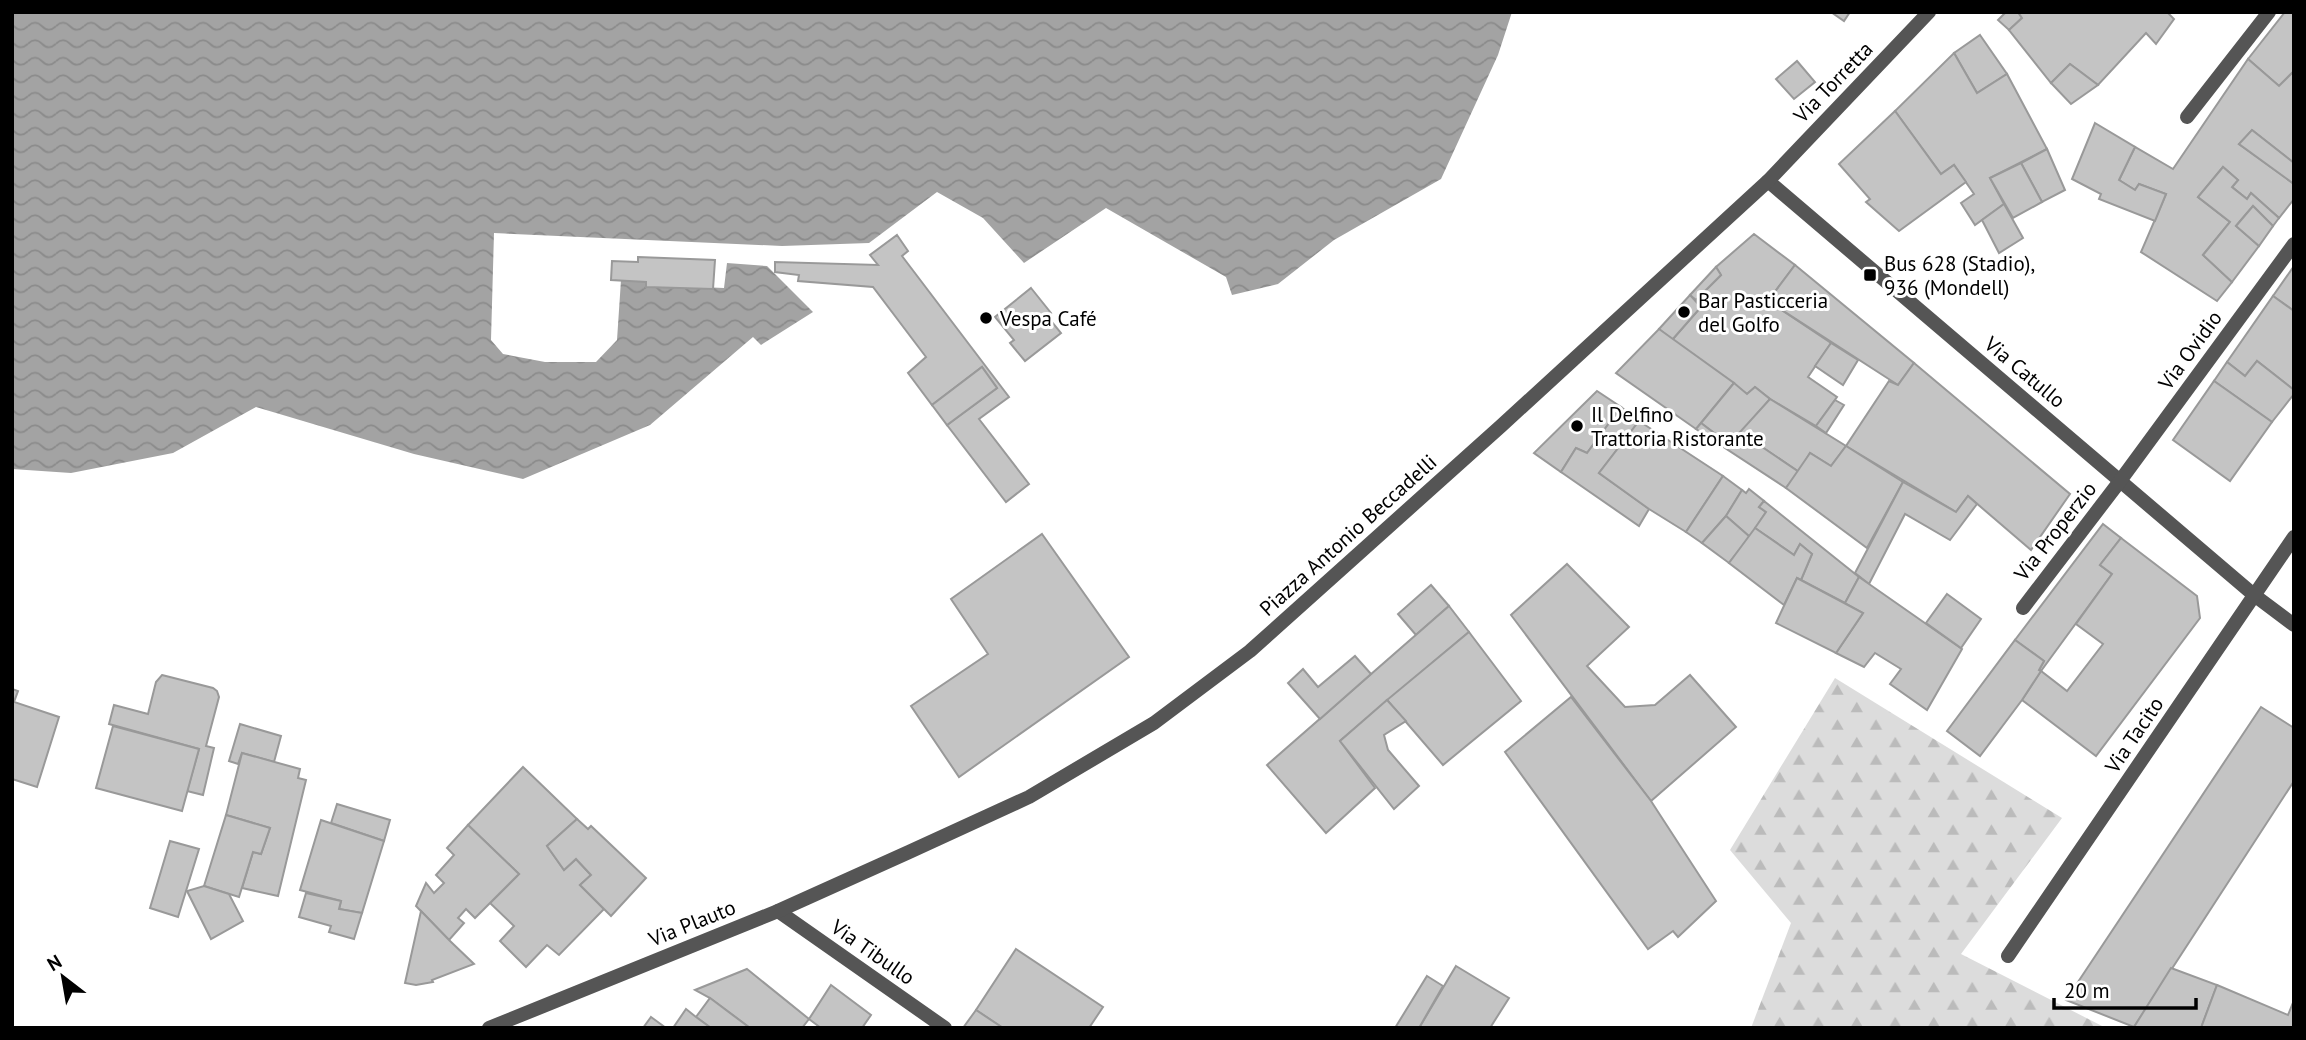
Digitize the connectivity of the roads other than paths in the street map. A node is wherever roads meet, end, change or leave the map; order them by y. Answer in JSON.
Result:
{"nodes":[{"id":1,"x":1930,"y":12,"type":"edge"},
{"id":2,"x":2269,"y":12,"type":"edge"},
{"id":3,"x":2187,"y":117,"type":"dead end"},
{"id":4,"x":1768,"y":181,"type":"junction"},
{"id":5,"x":2294,"y":244,"type":"edge"},
{"id":6,"x":2120,"y":481,"type":"junction"},
{"id":7,"x":2294,"y":537,"type":"edge"},
{"id":8,"x":2254,"y":595,"type":"junction"},
{"id":9,"x":2023,"y":608,"type":"dead end"},
{"id":10,"x":2294,"y":625,"type":"edge"},
{"id":11,"x":909,"y":852,"type":"joint"},
{"id":12,"x":778,"y":911,"type":"junction"},
{"id":13,"x":2008,"y":956,"type":"dead end"},
{"id":14,"x":489,"y":1028,"type":"edge"},
{"id":15,"x":945,"y":1028,"type":"edge"}],
"edges":[{"from":1,"to":4,"type":"street","name":"Via Torretta"},
{"from":2,"to":3,"type":"street"},
{"from":4,"to":6,"type":"street","name":"Via Catullo"},
{"from":4,"to":11,"type":"street","name":"Piazza Antonio Beccadelli"},
{"from":5,"to":6,"type":"street","name":"Via Ovidio"},
{"from":6,"to":8,"type":"street","name":"Via Catullo"},
{"from":6,"to":9,"type":"street","name":"Via Properzio"},
{"from":7,"to":8,"type":"street","name":"Via Tacito"},
{"from":8,"to":10,"type":"street","name":"Via Catullo"},
{"from":8,"to":13,"type":"street","name":"Via Tacito"},
{"from":11,"to":12,"type":"street","name":"Via Plauto"},
{"from":12,"to":14,"type":"street","name":"Via Plauto"},
{"from":12,"to":15,"type":"street","name":"Via Tibullo"}]}
